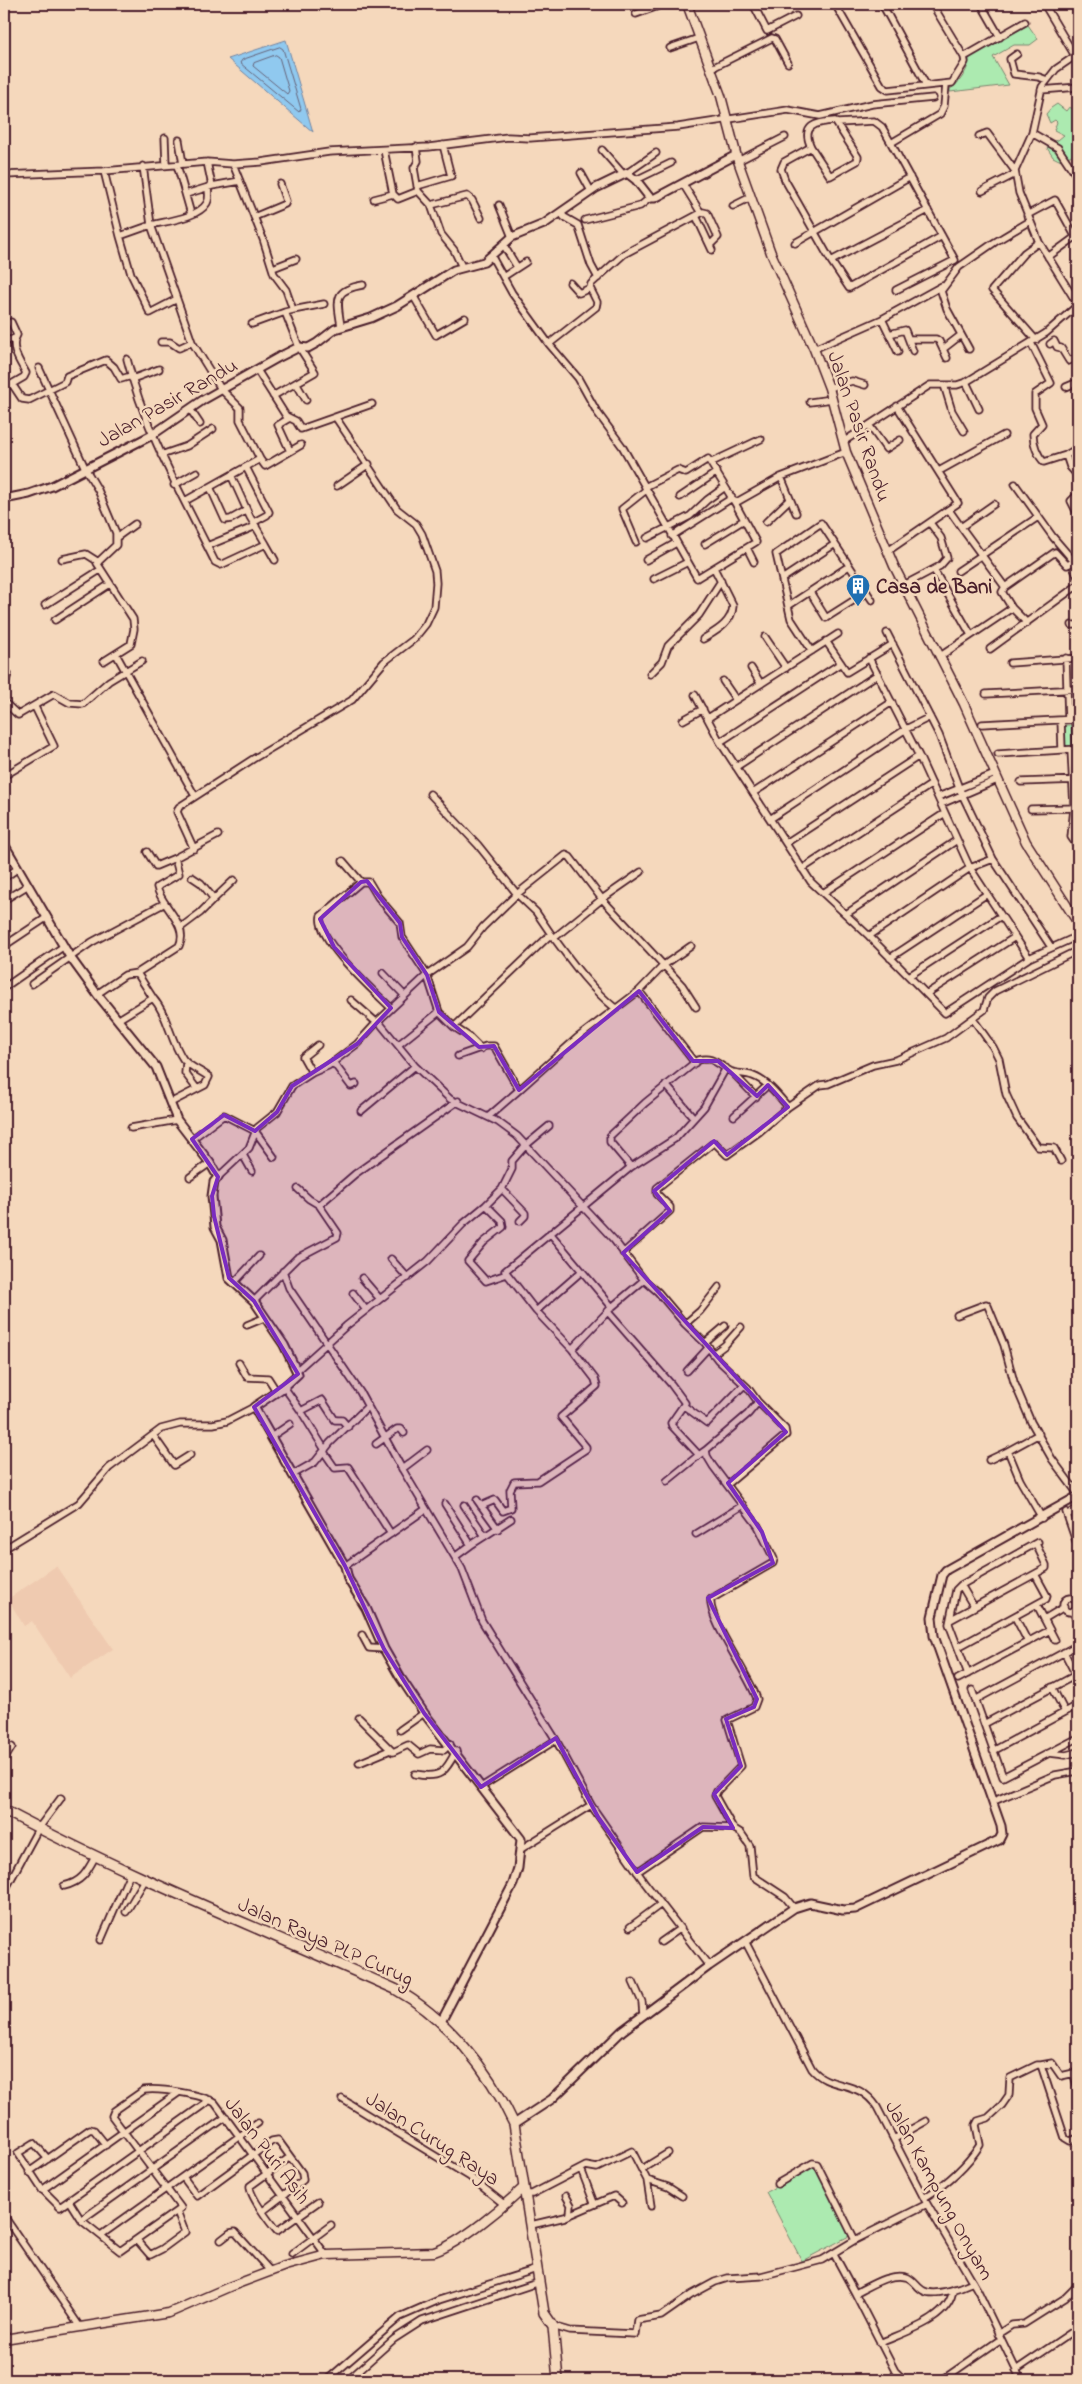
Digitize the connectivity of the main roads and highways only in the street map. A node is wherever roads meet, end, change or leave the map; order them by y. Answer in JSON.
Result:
{"nodes":[{"id":1,"x":687,"y":4,"type":"edge"},
{"id":2,"x":1078,"y":922,"type":"edge"},
{"id":3,"x":4,"y":1810,"type":"edge"},
{"id":4,"x":525,"y":2190,"type":"junction"},
{"id":5,"x":4,"y":2339,"type":"edge"},
{"id":6,"x":558,"y":2380,"type":"edge"}],
"edges":[{"from":1,"to":2,"type":"main road","name":"Jalan Pasir Randu"},
{"from":3,"to":4,"type":"main road","name":"Jalan Raya PLP Curug"},
{"from":4,"to":5,"type":"main road"},
{"from":4,"to":6,"type":"main road","name":"Jalan Raya PLP Curug"}]}
